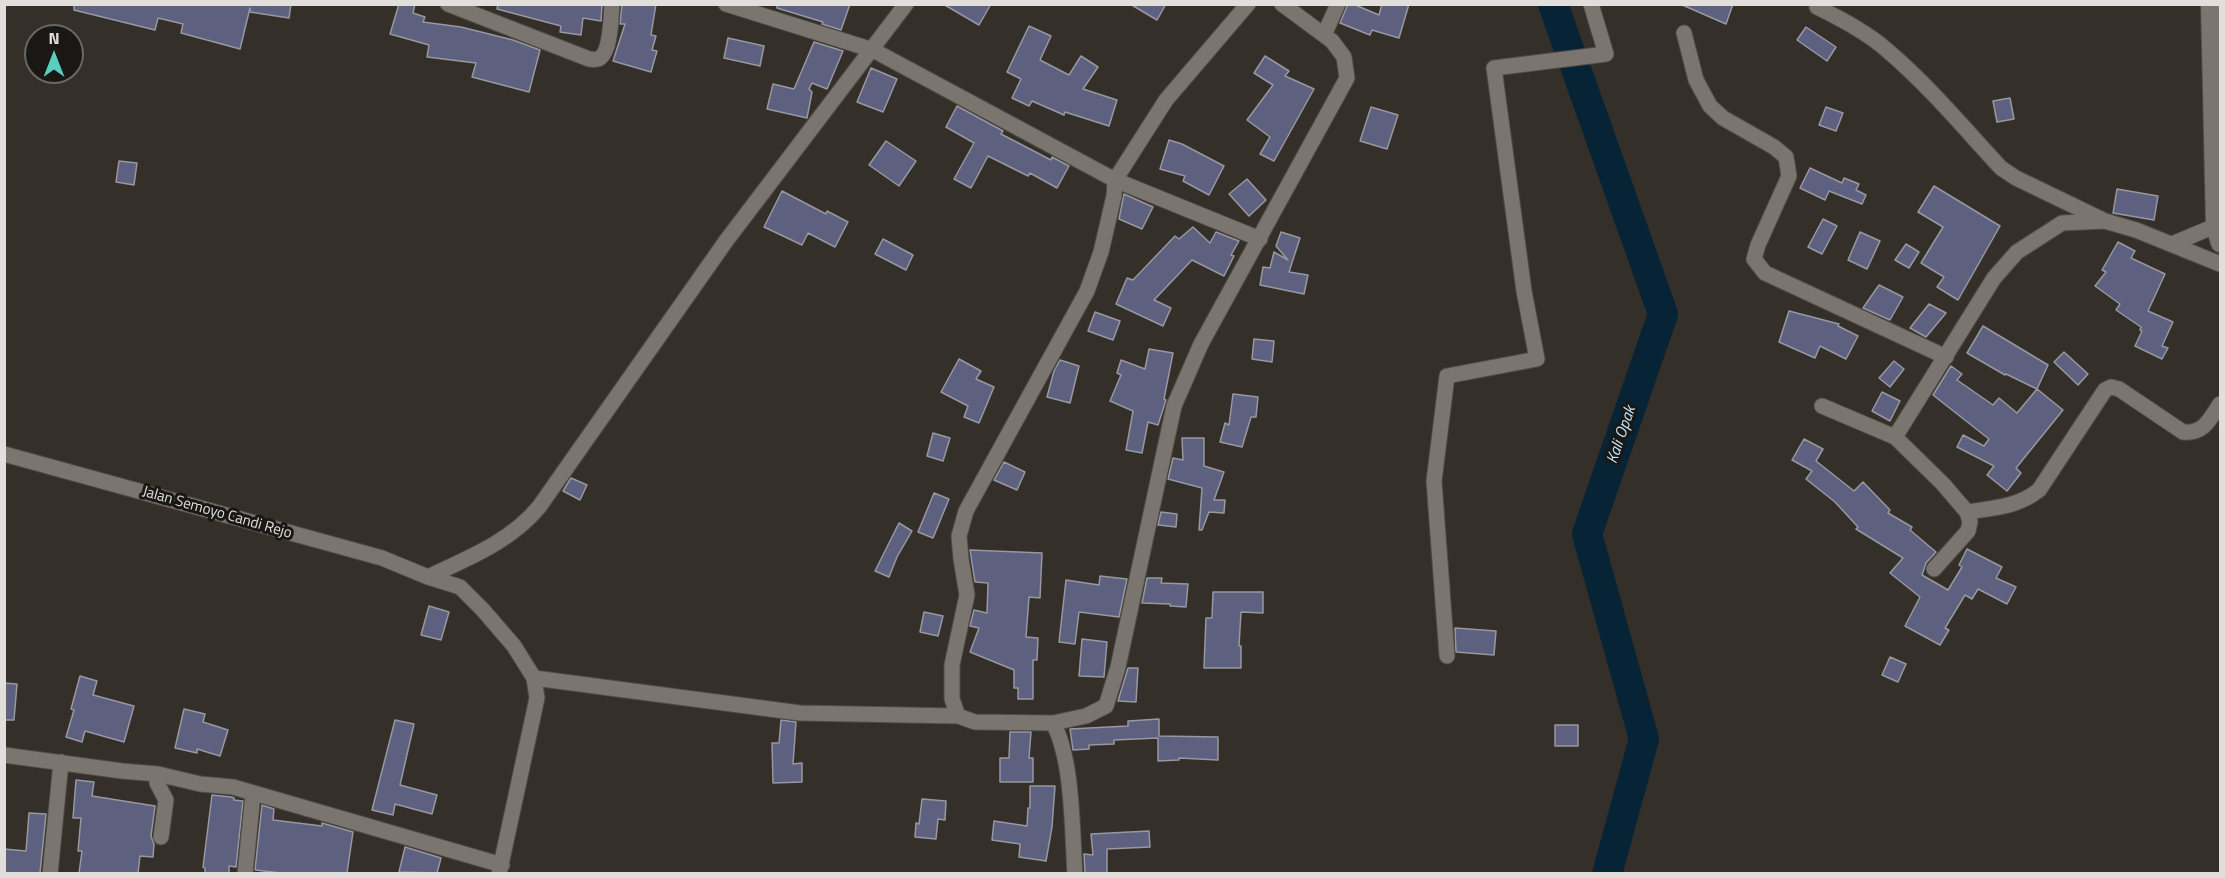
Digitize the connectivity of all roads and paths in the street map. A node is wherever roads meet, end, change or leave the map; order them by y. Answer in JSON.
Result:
{"nodes":[{"id":1,"x":448,"y":4,"type":"edge"},
{"id":2,"x":612,"y":4,"type":"edge"},
{"id":3,"x":726,"y":4,"type":"edge"},
{"id":4,"x":906,"y":4,"type":"edge"},
{"id":5,"x":1248,"y":4,"type":"edge"},
{"id":6,"x":1282,"y":4,"type":"edge"},
{"id":7,"x":1338,"y":4,"type":"edge"},
{"id":8,"x":1591,"y":4,"type":"edge"},
{"id":9,"x":2210,"y":4,"type":"edge"},
{"id":10,"x":1817,"y":7,"type":"dead end"},
{"id":11,"x":1684,"y":33,"type":"dead end"},
{"id":12,"x":1324,"y":35,"type":"junction"},
{"id":13,"x":873,"y":50,"type":"junction"},
{"id":14,"x":1115,"y":180,"type":"junction"},
{"id":15,"x":2105,"y":221,"type":"junction"},
{"id":16,"x":2218,"y":234,"type":"edge"},
{"id":17,"x":1260,"y":238,"type":"junction"},
{"id":18,"x":2172,"y":244,"type":"junction"},
{"id":19,"x":2220,"y":264,"type":"edge"},
{"id":20,"x":1946,"y":357,"type":"junction"},
{"id":21,"x":2220,"y":404,"type":"edge"},
{"id":22,"x":1822,"y":406,"type":"dead end"},
{"id":23,"x":1895,"y":437,"type":"junction"},
{"id":24,"x":4,"y":454,"type":"edge"},
{"id":25,"x":1967,"y":512,"type":"junction"},
{"id":26,"x":1934,"y":569,"type":"dead end"},
{"id":27,"x":428,"y":577,"type":"junction"},
{"id":28,"x":1447,"y":656,"type":"dead end"},
{"id":29,"x":534,"y":678,"type":"junction"},
{"id":30,"x":958,"y":717,"type":"junction"},
{"id":31,"x":1053,"y":723,"type":"junction"},
{"id":32,"x":4,"y":755,"type":"edge"},
{"id":33,"x":61,"y":762,"type":"junction"},
{"id":34,"x":158,"y":774,"type":"junction"},
{"id":35,"x":253,"y":794,"type":"junction"},
{"id":36,"x":161,"y":837,"type":"dead end"},
{"id":37,"x":501,"y":869,"type":"edge"},
{"id":38,"x":50,"y":873,"type":"edge"},
{"id":39,"x":245,"y":873,"type":"edge"},
{"id":40,"x":1075,"y":873,"type":"edge"}],
"edges":[{"from":1,"to":2,"type":"street"},
{"from":3,"to":13,"type":"street"},
{"from":4,"to":13,"type":"street"},
{"from":5,"to":14,"type":"street"},
{"from":6,"to":12,"type":"street"},
{"from":7,"to":12,"type":"street"},
{"from":8,"to":28,"type":"street"},
{"from":9,"to":16,"type":"street"},
{"from":10,"to":15,"type":"street"},
{"from":11,"to":20,"type":"street"},
{"from":12,"to":17,"type":"street"},
{"from":13,"to":14,"type":"street"},
{"from":13,"to":27,"type":"street"},
{"from":14,"to":17,"type":"street"},
{"from":14,"to":30,"type":"street"},
{"from":15,"to":18,"type":"street"},
{"from":15,"to":20,"type":"street"},
{"from":16,"to":18,"type":"street"},
{"from":17,"to":31,"type":"street"},
{"from":18,"to":19,"type":"street"},
{"from":20,"to":23,"type":"street"},
{"from":21,"to":25,"type":"street"},
{"from":22,"to":23,"type":"street"},
{"from":23,"to":25,"type":"street"},
{"from":24,"to":27,"type":"street","name":"Jalan Semoyo Candi Rejo"},
{"from":25,"to":26,"type":"street"},
{"from":27,"to":29,"type":"street","name":"Jalan Semoyo Candi Rejo"},
{"from":29,"to":30,"type":"street"},
{"from":29,"to":37,"type":"street"},
{"from":30,"to":31,"type":"street"},
{"from":31,"to":40,"type":"street"},
{"from":32,"to":33,"type":"street"},
{"from":33,"to":34,"type":"street"},
{"from":33,"to":38,"type":"street"},
{"from":34,"to":35,"type":"street"},
{"from":34,"to":36,"type":"street"},
{"from":35,"to":37,"type":"street"},
{"from":35,"to":39,"type":"street"}]}
